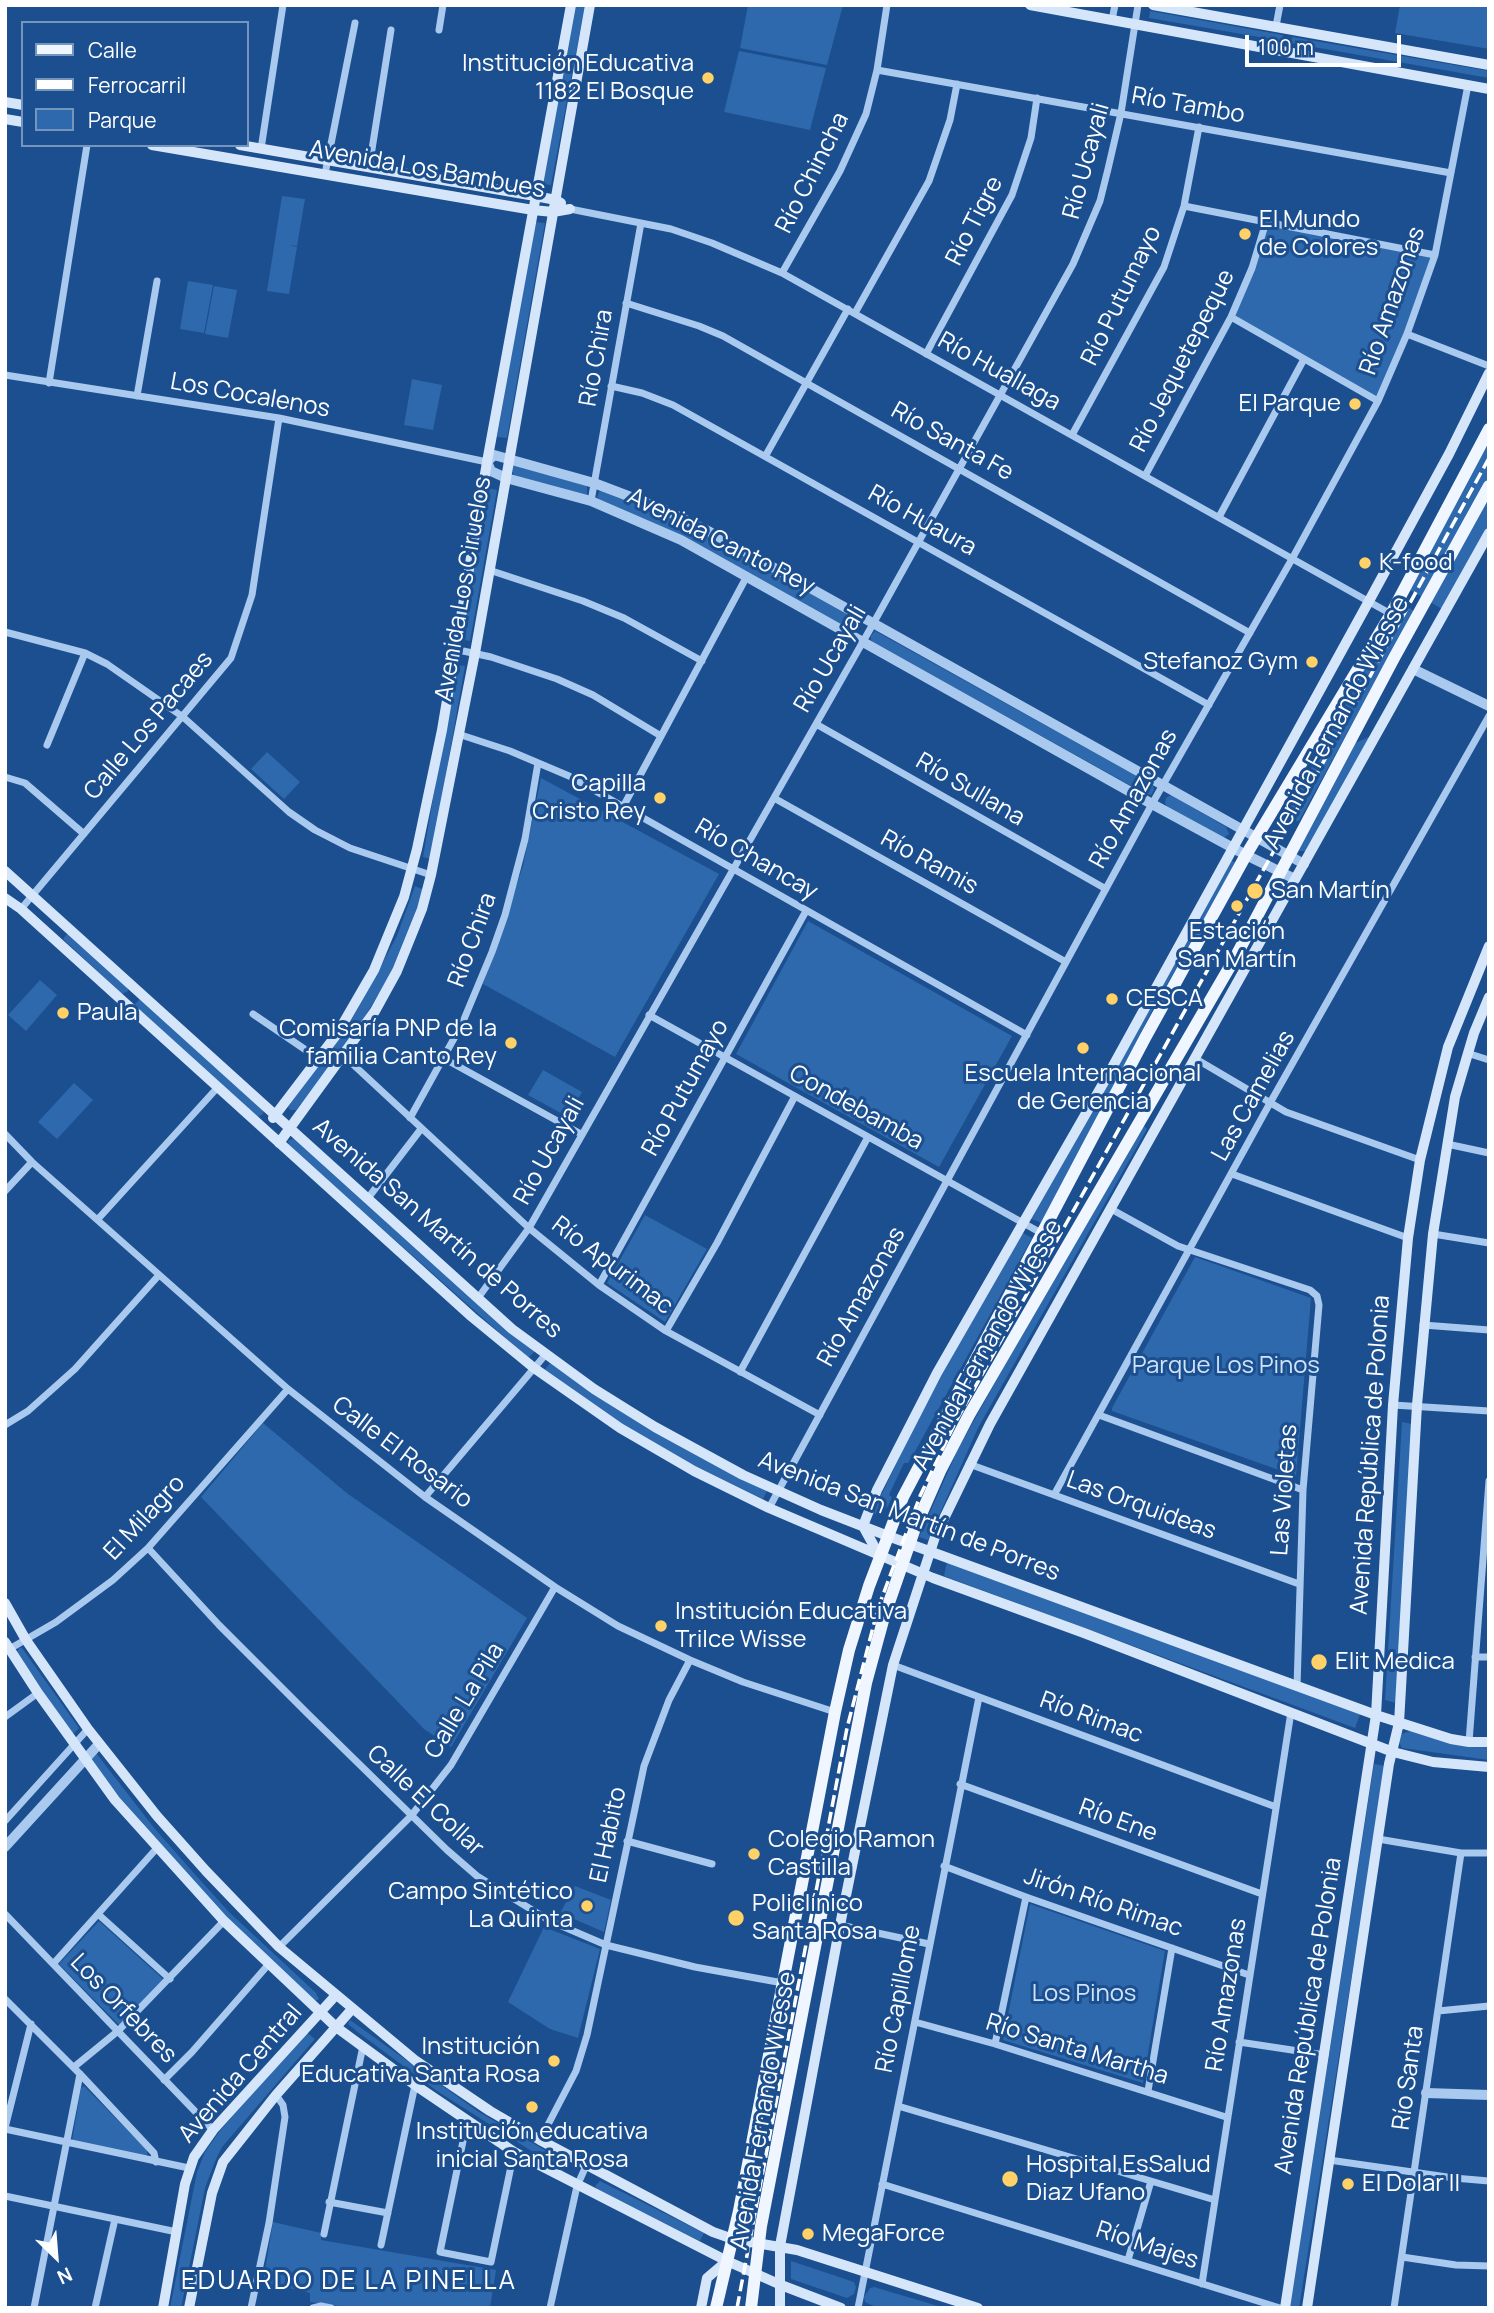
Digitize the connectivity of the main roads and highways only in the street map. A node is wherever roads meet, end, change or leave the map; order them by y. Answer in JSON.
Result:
{"nodes":[{"id":1,"x":570,"y":5,"type":"edge"},
{"id":2,"x":590,"y":5,"type":"edge"},
{"id":3,"x":1030,"y":5,"type":"edge"},
{"id":4,"x":1153,"y":5,"type":"edge"},
{"id":5,"x":1198,"y":9,"type":"edge"},
{"id":6,"x":1489,"y":65,"type":"edge"},
{"id":7,"x":1489,"y":89,"type":"edge"},
{"id":8,"x":164,"y":147,"type":"edge"},
{"id":9,"x":248,"y":147,"type":"edge"},
{"id":10,"x":535,"y":195,"type":"junction"},
{"id":11,"x":556,"y":200,"type":"junction"},
{"id":12,"x":533,"y":210,"type":"junction"},
{"id":13,"x":554,"y":212,"type":"junction"},
{"id":14,"x":1489,"y":373,"type":"edge"},
{"id":15,"x":1489,"y":429,"type":"edge"},
{"id":16,"x":1489,"y":486,"type":"edge"},
{"id":17,"x":1489,"y":533,"type":"edge"},
{"id":18,"x":5,"y":871,"type":"edge"},
{"id":19,"x":5,"y":898,"type":"edge"},
{"id":20,"x":68,"y":926,"type":"junction"},
{"id":21,"x":55,"y":940,"type":"junction"},
{"id":22,"x":1489,"y":946,"type":"edge"},
{"id":23,"x":139,"y":991,"type":"junction"},
{"id":24,"x":1489,"y":997,"type":"edge"},
{"id":25,"x":127,"y":1005,"type":"junction"},
{"id":26,"x":276,"y":1115,"type":"junction"},
{"id":27,"x":290,"y":1128,"type":"junction"},
{"id":28,"x":265,"y":1129,"type":"junction"},
{"id":29,"x":279,"y":1143,"type":"junction"},
{"id":30,"x":841,"y":1518,"type":"junction"},
{"id":31,"x":863,"y":1526,"type":"junction"},
{"id":32,"x":832,"y":1536,"type":"junction"},
{"id":33,"x":888,"y":1536,"type":"junction"},
{"id":34,"x":909,"y":1544,"type":"junction"},
{"id":35,"x":930,"y":1551,"type":"junction"},
{"id":36,"x":880,"y":1558,"type":"junction"},
{"id":37,"x":902,"y":1566,"type":"junction"},
{"id":38,"x":922,"y":1574,"type":"junction"},
{"id":39,"x":5,"y":1603,"type":"edge"},
{"id":40,"x":7,"y":1648,"type":"edge"},
{"id":41,"x":1376,"y":1715,"type":"junction"},
{"id":42,"x":1399,"y":1723,"type":"junction"},
{"id":43,"x":1489,"y":1742,"type":"edge"},
{"id":44,"x":1373,"y":1743,"type":"junction"},
{"id":45,"x":1393,"y":1752,"type":"junction"},
{"id":46,"x":1489,"y":1767,"type":"edge"},
{"id":47,"x":336,"y":1995,"type":"junction"},
{"id":48,"x":352,"y":2009,"type":"junction"},
{"id":49,"x":321,"y":2013,"type":"junction"},
{"id":50,"x":336,"y":2027,"type":"junction"},
{"id":51,"x":668,"y":2209,"type":"junction"},
{"id":52,"x":660,"y":2227,"type":"junction"},
{"id":53,"x":713,"y":2232,"type":"junction"},
{"id":54,"x":733,"y":2239,"type":"junction"},
{"id":55,"x":759,"y":2242,"type":"junction"},
{"id":56,"x":780,"y":2246,"type":"junction"},
{"id":57,"x":707,"y":2251,"type":"junction"},
{"id":58,"x":727,"y":2261,"type":"junction"},
{"id":59,"x":756,"y":2274,"type":"junction"},
{"id":60,"x":781,"y":2286,"type":"junction"},
{"id":61,"x":163,"y":2308,"type":"edge"},
{"id":62,"x":189,"y":2308,"type":"edge"},
{"id":63,"x":701,"y":2308,"type":"edge"},
{"id":64,"x":716,"y":2308,"type":"edge"},
{"id":65,"x":751,"y":2308,"type":"edge"},
{"id":66,"x":779,"y":2308,"type":"edge"},
{"id":67,"x":841,"y":2308,"type":"edge"},
{"id":68,"x":978,"y":2308,"type":"edge"},
{"id":69,"x":1283,"y":2308,"type":"edge"},
{"id":70,"x":1307,"y":2308,"type":"edge"}],
"edges":[{"from":1,"to":10,"type":"main road","name":"Avenida Los Ciruelos"},
{"from":2,"to":11,"type":"main road","name":"Avenida Los Ciruelos"},
{"from":3,"to":7,"type":"main road"},
{"from":4,"to":5,"type":"main road"},
{"from":5,"to":6,"type":"main road"},
{"from":8,"to":12,"type":"main road","name":"Avenida Los Bambues"},
{"from":9,"to":10,"type":"main road","name":"Avenida Los Bambues"},
{"from":10,"to":11,"type":"main road","name":"Avenida Los Bambues"},
{"from":10,"to":12,"type":"main road","name":"Avenida Los Ciruelos"},
{"from":11,"to":13,"type":"main road","name":"Avenida Los Ciruelos"},
{"from":11,"to":13,"type":"main road","name":"Avenida Los Bambues"},
{"from":12,"to":13,"type":"main road","name":"Avenida Los Bambues"},
{"from":12,"to":26,"type":"main road","name":"Avenida Los Ciruelos"},
{"from":13,"to":27,"type":"main road","name":"Avenida Los Ciruelos"},
{"from":14,"to":31,"type":"main road","name":"Avenida Fernando Wiesse"},
{"from":15,"to":33,"type":"main road","name":"Avenida Fernando Wiesse"},
{"from":16,"to":34,"type":"main road","name":"Avenida Fernando Wiesse"},
{"from":17,"to":35,"type":"main road","name":"Avenida Fernando Wiesse"},
{"from":18,"to":20,"type":"main road","name":"Avenida San Martín de Porres"},
{"from":19,"to":21,"type":"main road","name":"Avenida San Martín de Porres"},
{"from":20,"to":21,"type":"main road"},
{"from":20,"to":23,"type":"main road","name":"Avenida San Martín de Porres"},
{"from":21,"to":25,"type":"main road","name":"Avenida San Martín de Porres"},
{"from":22,"to":41,"type":"main road","name":"Avenida República de Polonia"},
{"from":23,"to":25,"type":"main road"},
{"from":23,"to":26,"type":"main road","name":"Avenida San Martín de Porres"},
{"from":24,"to":42,"type":"main road","name":"Avenida República de Polonia"},
{"from":25,"to":28,"type":"main road","name":"Avenida San Martín de Porres"},
{"from":26,"to":27,"type":"main road","name":"Avenida San Martín de Porres"},
{"from":26,"to":28,"type":"main road","name":"Avenida Los Ciruelos"},
{"from":27,"to":29,"type":"main road","name":"Avenida Los Ciruelos"},
{"from":27,"to":30,"type":"main road","name":"Avenida San Martín de Porres"},
{"from":28,"to":29,"type":"main road","name":"Avenida San Martín de Porres"},
{"from":29,"to":32,"type":"main road","name":"Avenida San Martín de Porres"},
{"from":30,"to":31,"type":"main road","name":"Avenida San Martín de Porres"},
{"from":30,"to":32,"type":"main road"},
{"from":31,"to":33,"type":"main road","name":"Avenida San Martín de Porres"},
{"from":31,"to":36,"type":"main road"},
{"from":32,"to":36,"type":"main road","name":"Avenida San Martín de Porres"},
{"from":33,"to":34,"type":"main road","name":"Avenida San Martín de Porres"},
{"from":33,"to":36,"type":"main road","name":"Avenida Fernando Wiesse"},
{"from":34,"to":35,"type":"main road","name":"Avenida San Martín de Porres"},
{"from":34,"to":37,"type":"main road","name":"Avenida Fernando Wiesse"},
{"from":35,"to":38,"type":"main road","name":"Avenida Fernando Wiesse"},
{"from":35,"to":41,"type":"main road","name":"Avenida San Martín de Porres"},
{"from":36,"to":37,"type":"main road","name":"Avenida San Martín de Porres"},
{"from":36,"to":54,"type":"main road","name":"Avenida Fernando Wiesse"},
{"from":37,"to":38,"type":"main road","name":"Avenida San Martín de Porres"},
{"from":37,"to":55,"type":"main road","name":"Avenida Fernando Wiesse"},
{"from":38,"to":44,"type":"main road","name":"Avenida San Martín de Porres"},
{"from":38,"to":56,"type":"main road","name":"Avenida Fernando Wiesse"},
{"from":39,"to":47,"type":"main road"},
{"from":40,"to":49,"type":"main road"},
{"from":41,"to":42,"type":"main road","name":"Avenida San Martín de Porres"},
{"from":41,"to":44,"type":"main road","name":"Avenida República de Polonia"},
{"from":42,"to":43,"type":"main road","name":"Avenida San Martín de Porres"},
{"from":42,"to":45,"type":"main road","name":"Avenida República de Polonia"},
{"from":44,"to":45,"type":"main road","name":"Avenida San Martín de Porres"},
{"from":44,"to":69,"type":"main road","name":"Avenida República de Polonia"},
{"from":45,"to":46,"type":"main road","name":"Avenida San Martín de Porres"},
{"from":45,"to":70,"type":"main road","name":"Avenida República de Polonia"},
{"from":47,"to":48,"type":"main road"},
{"from":47,"to":49,"type":"main road","name":"Avenida Central"},
{"from":48,"to":50,"type":"main road","name":"Avenida Central"},
{"from":48,"to":51,"type":"main road"},
{"from":49,"to":50,"type":"main road"},
{"from":49,"to":61,"type":"main road","name":"Avenida Central"},
{"from":50,"to":52,"type":"main road"},
{"from":50,"to":62,"type":"main road","name":"Avenida Central"},
{"from":51,"to":52,"type":"main road"},
{"from":51,"to":53,"type":"main road"},
{"from":52,"to":57,"type":"main road"},
{"from":53,"to":54,"type":"main road"},
{"from":53,"to":57,"type":"main road"},
{"from":54,"to":55,"type":"main road"},
{"from":54,"to":58,"type":"main road","name":"Avenida Fernando Wiesse"},
{"from":55,"to":56,"type":"main road"},
{"from":55,"to":59,"type":"main road","name":"Avenida Fernando Wiesse"},
{"from":56,"to":60,"type":"main road","name":"Avenida Fernando Wiesse"},
{"from":56,"to":68,"type":"main road"},
{"from":57,"to":58,"type":"main road"},
{"from":58,"to":59,"type":"main road"},
{"from":58,"to":63,"type":"main road","name":"Avenida Fernando Wiesse"},
{"from":58,"to":64,"type":"main road","name":"Avenida Fernando Wiesse"},
{"from":59,"to":60,"type":"main road"},
{"from":59,"to":65,"type":"main road","name":"Avenida Fernando Wiesse"},
{"from":60,"to":66,"type":"main road","name":"Avenida Fernando Wiesse"},
{"from":60,"to":67,"type":"main road"}]}
